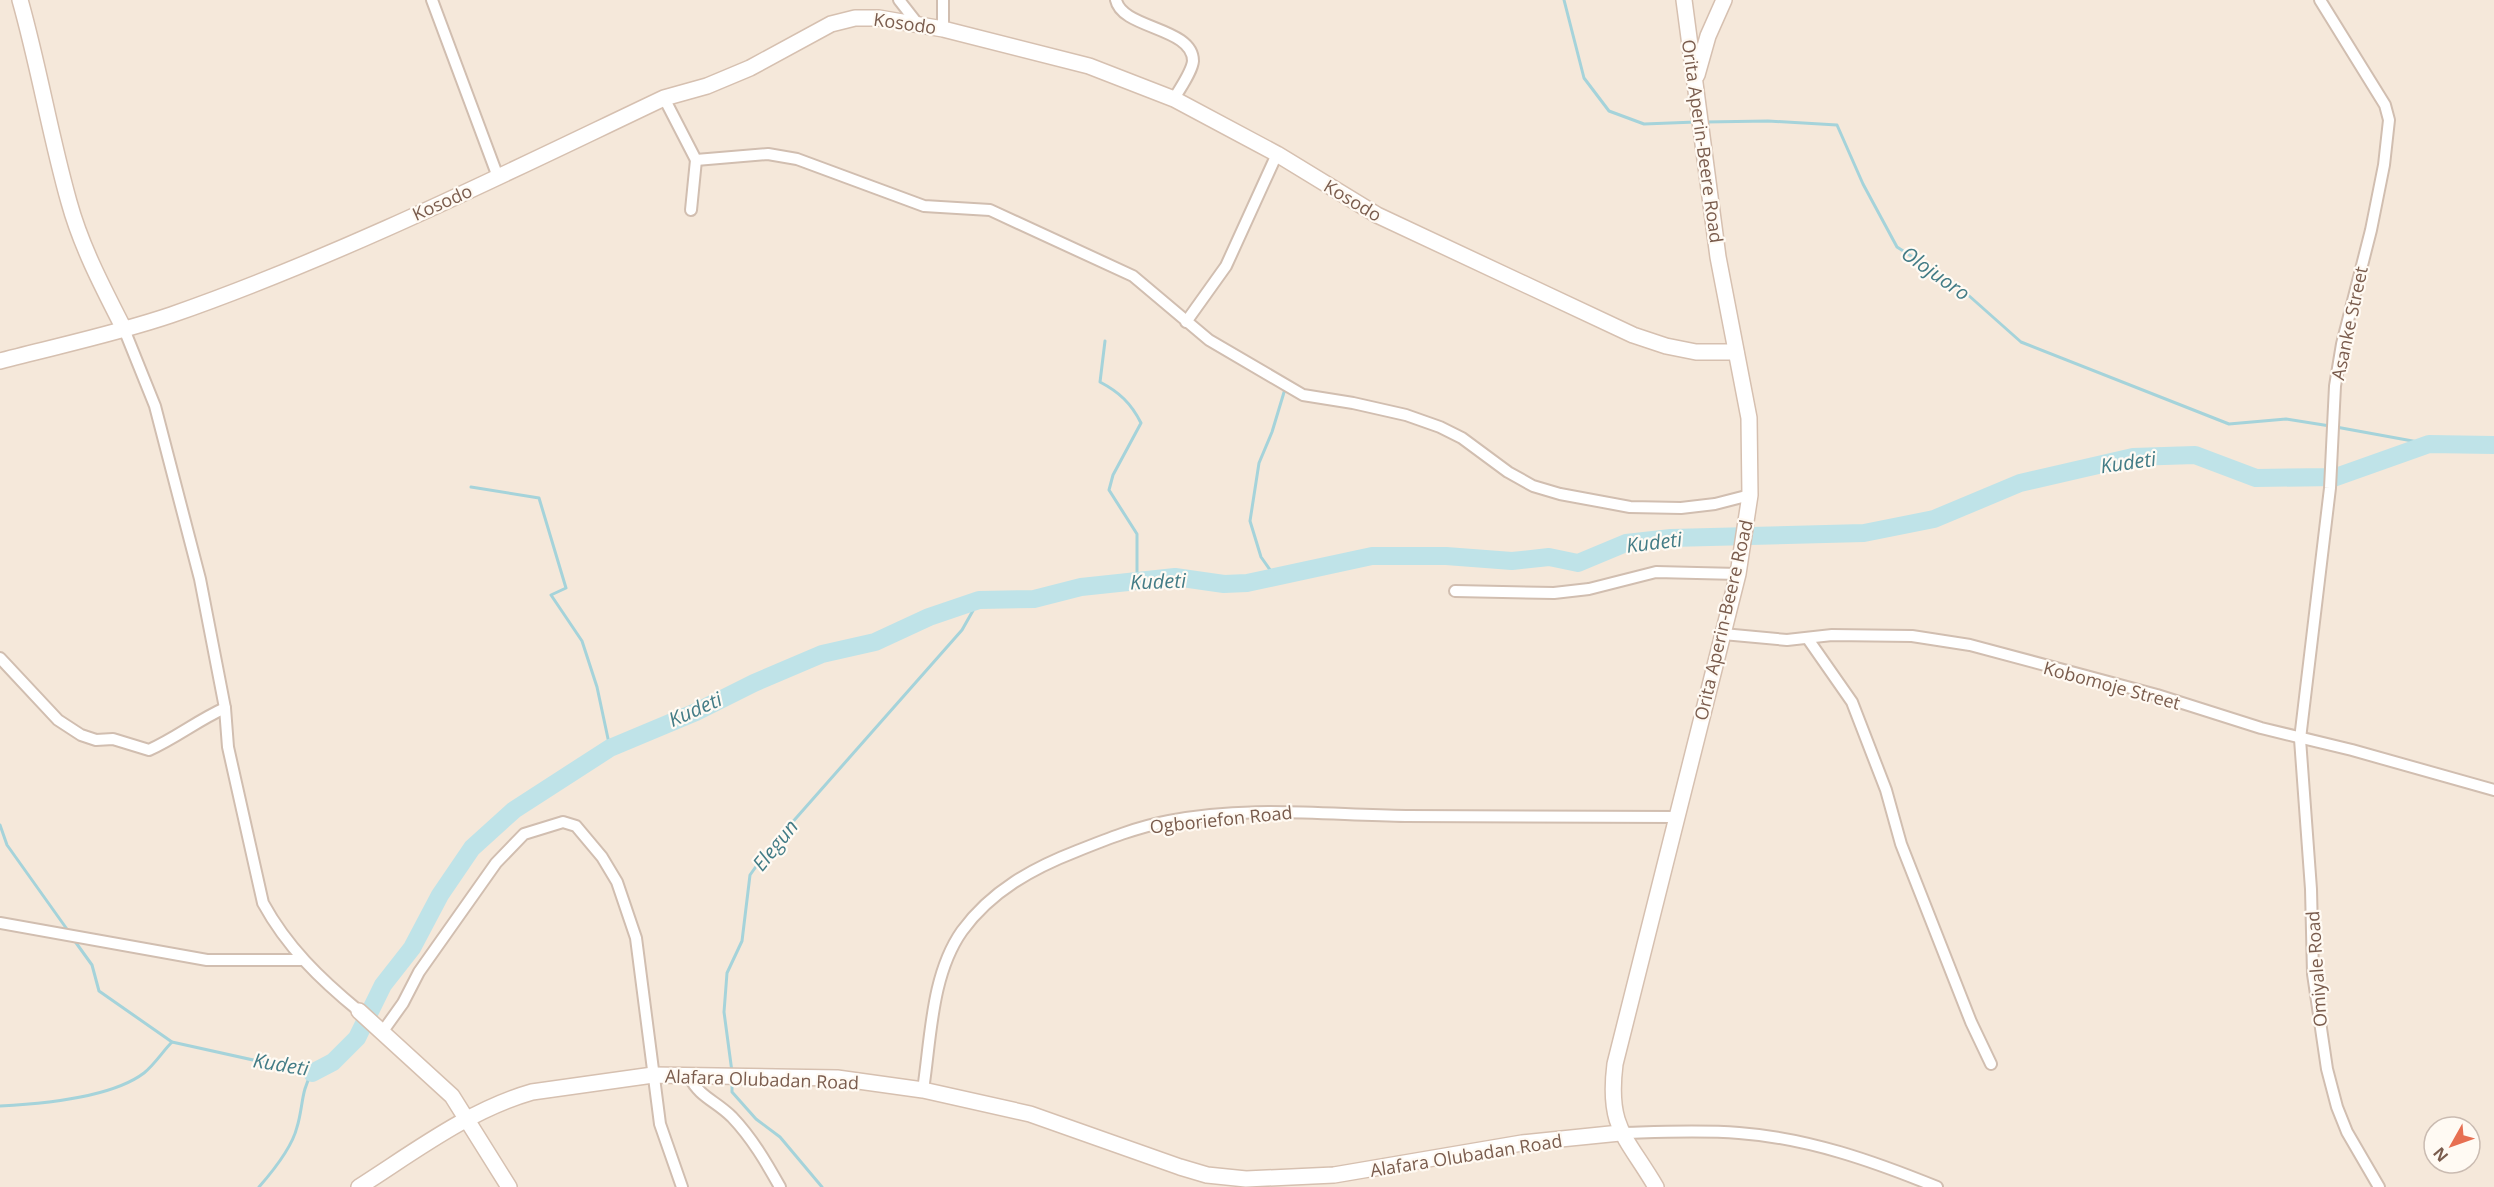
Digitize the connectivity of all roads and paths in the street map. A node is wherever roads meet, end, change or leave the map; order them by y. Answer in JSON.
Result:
{"nodes":[{"id":1,"x":20,"y":0,"type":"edge"},
{"id":2,"x":432,"y":0,"type":"edge"},
{"id":3,"x":899,"y":0,"type":"edge"},
{"id":4,"x":943,"y":0,"type":"edge"},
{"id":5,"x":1116,"y":0,"type":"edge"},
{"id":6,"x":1684,"y":0,"type":"edge"},
{"id":7,"x":1724,"y":0,"type":"edge"},
{"id":8,"x":2320,"y":0,"type":"edge"},
{"id":9,"x":917,"y":23,"type":"junction"},
{"id":10,"x":943,"y":28,"type":"junction"},
{"id":11,"x":1695,"y":81,"type":"junction"},
{"id":12,"x":664,"y":98,"type":"junction"},
{"id":13,"x":1174,"y":99,"type":"junction"},
{"id":14,"x":1277,"y":154,"type":"junction"},
{"id":15,"x":696,"y":160,"type":"junction"},
{"id":16,"x":498,"y":177,"type":"junction"},
{"id":17,"x":691,"y":210,"type":"dead end"},
{"id":18,"x":1186,"y":322,"type":"junction"},
{"id":19,"x":124,"y":329,"type":"junction"},
{"id":20,"x":1736,"y":352,"type":"junction"},
{"id":21,"x":0,"y":361,"type":"edge"},
{"id":22,"x":1750,"y":495,"type":"junction"},
{"id":23,"x":1738,"y":574,"type":"junction"},
{"id":24,"x":1455,"y":591,"type":"dead end"},
{"id":25,"x":1723,"y":634,"type":"junction"},
{"id":26,"x":1808,"y":639,"type":"junction"},
{"id":27,"x":0,"y":658,"type":"edge"},
{"id":28,"x":225,"y":708,"type":"junction"},
{"id":29,"x":2300,"y":739,"type":"junction"},
{"id":30,"x":2494,"y":790,"type":"edge"},
{"id":31,"x":1677,"y":817,"type":"junction"},
{"id":32,"x":0,"y":923,"type":"edge"},
{"id":33,"x":301,"y":960,"type":"junction"},
{"id":34,"x":359,"y":1011,"type":"joint"},
{"id":35,"x":378,"y":1027,"type":"junction"},
{"id":36,"x":1990,"y":1064,"type":"dead end"},
{"id":37,"x":653,"y":1076,"type":"junction"},
{"id":38,"x":689,"y":1076,"type":"junction"},
{"id":39,"x":923,"y":1090,"type":"junction"},
{"id":40,"x":469,"y":1118,"type":"junction"},
{"id":41,"x":1620,"y":1133,"type":"junction"},
{"id":42,"x":359,"y":1187,"type":"edge"},
{"id":43,"x":509,"y":1187,"type":"edge"},
{"id":44,"x":682,"y":1187,"type":"edge"},
{"id":45,"x":780,"y":1187,"type":"edge"},
{"id":46,"x":1656,"y":1187,"type":"edge"},
{"id":47,"x":1937,"y":1187,"type":"edge"},
{"id":48,"x":2379,"y":1187,"type":"edge"}],
"edges":[{"from":1,"to":19,"type":"main road"},
{"from":2,"to":16,"type":"street"},
{"from":3,"to":9,"type":"street"},
{"from":4,"to":10,"type":"street"},
{"from":5,"to":13,"type":"street"},
{"from":6,"to":11,"type":"main road","name":"Orita Aperin-Beere Road"},
{"from":7,"to":11,"type":"main road"},
{"from":8,"to":29,"type":"street","name":"Asanke Street"},
{"from":9,"to":10,"type":"main road","name":"Kosodo"},
{"from":9,"to":12,"type":"main road","name":"Kosodo"},
{"from":10,"to":13,"type":"main road","name":"Kosodo"},
{"from":11,"to":20,"type":"main road","name":"Orita Aperin-Beere Road"},
{"from":12,"to":15,"type":"street"},
{"from":12,"to":16,"type":"main road","name":"Kosodo"},
{"from":13,"to":14,"type":"main road","name":"Kosodo"},
{"from":14,"to":18,"type":"street"},
{"from":14,"to":20,"type":"main road","name":"Kosodo"},
{"from":15,"to":17,"type":"street"},
{"from":15,"to":18,"type":"street"},
{"from":16,"to":19,"type":"main road","name":"Kosodo"},
{"from":18,"to":22,"type":"street"},
{"from":19,"to":21,"type":"main road","name":"Kosodo"},
{"from":19,"to":28,"type":"street"},
{"from":20,"to":22,"type":"main road","name":"Orita Aperin-Beere Road"},
{"from":22,"to":23,"type":"main road","name":"Orita Aperin-Beere Road"},
{"from":23,"to":24,"type":"street"},
{"from":23,"to":25,"type":"main road","name":"Orita Aperin-Beere Road"},
{"from":25,"to":26,"type":"street","name":"Kobomoje Street"},
{"from":25,"to":31,"type":"main road","name":"Orita Aperin-Beere Road"},
{"from":26,"to":29,"type":"street","name":"Kobomoje Street"},
{"from":26,"to":36,"type":"street"},
{"from":27,"to":28,"type":"street"},
{"from":28,"to":33,"type":"street"},
{"from":29,"to":30,"type":"street","name":"Kobomoje Street"},
{"from":29,"to":48,"type":"street","name":"Omiyale Road"},
{"from":31,"to":39,"type":"street","name":"Ogboriefon Road"},
{"from":31,"to":41,"type":"main road","name":"Orita Aperin-Beere Road"},
{"from":32,"to":33,"type":"street"},
{"from":33,"to":34,"type":"street"},
{"from":34,"to":35,"type":"main road"},
{"from":35,"to":37,"type":"street"},
{"from":35,"to":40,"type":"main road"},
{"from":37,"to":38,"type":"main road","name":"Alafara Olubadan Road"},
{"from":37,"to":40,"type":"main road","name":"Alafara Olubadan Road"},
{"from":37,"to":44,"type":"street"},
{"from":38,"to":39,"type":"main road","name":"Alafara Olubadan Road"},
{"from":38,"to":45,"type":"street"},
{"from":39,"to":41,"type":"main road","name":"Alafara Olubadan Road"},
{"from":40,"to":42,"type":"main road","name":"Alafara Olubadan Road"},
{"from":40,"to":43,"type":"main road"},
{"from":41,"to":46,"type":"main road","name":"Orita Aperin-Beere Road"},
{"from":41,"to":47,"type":"street"}]}
